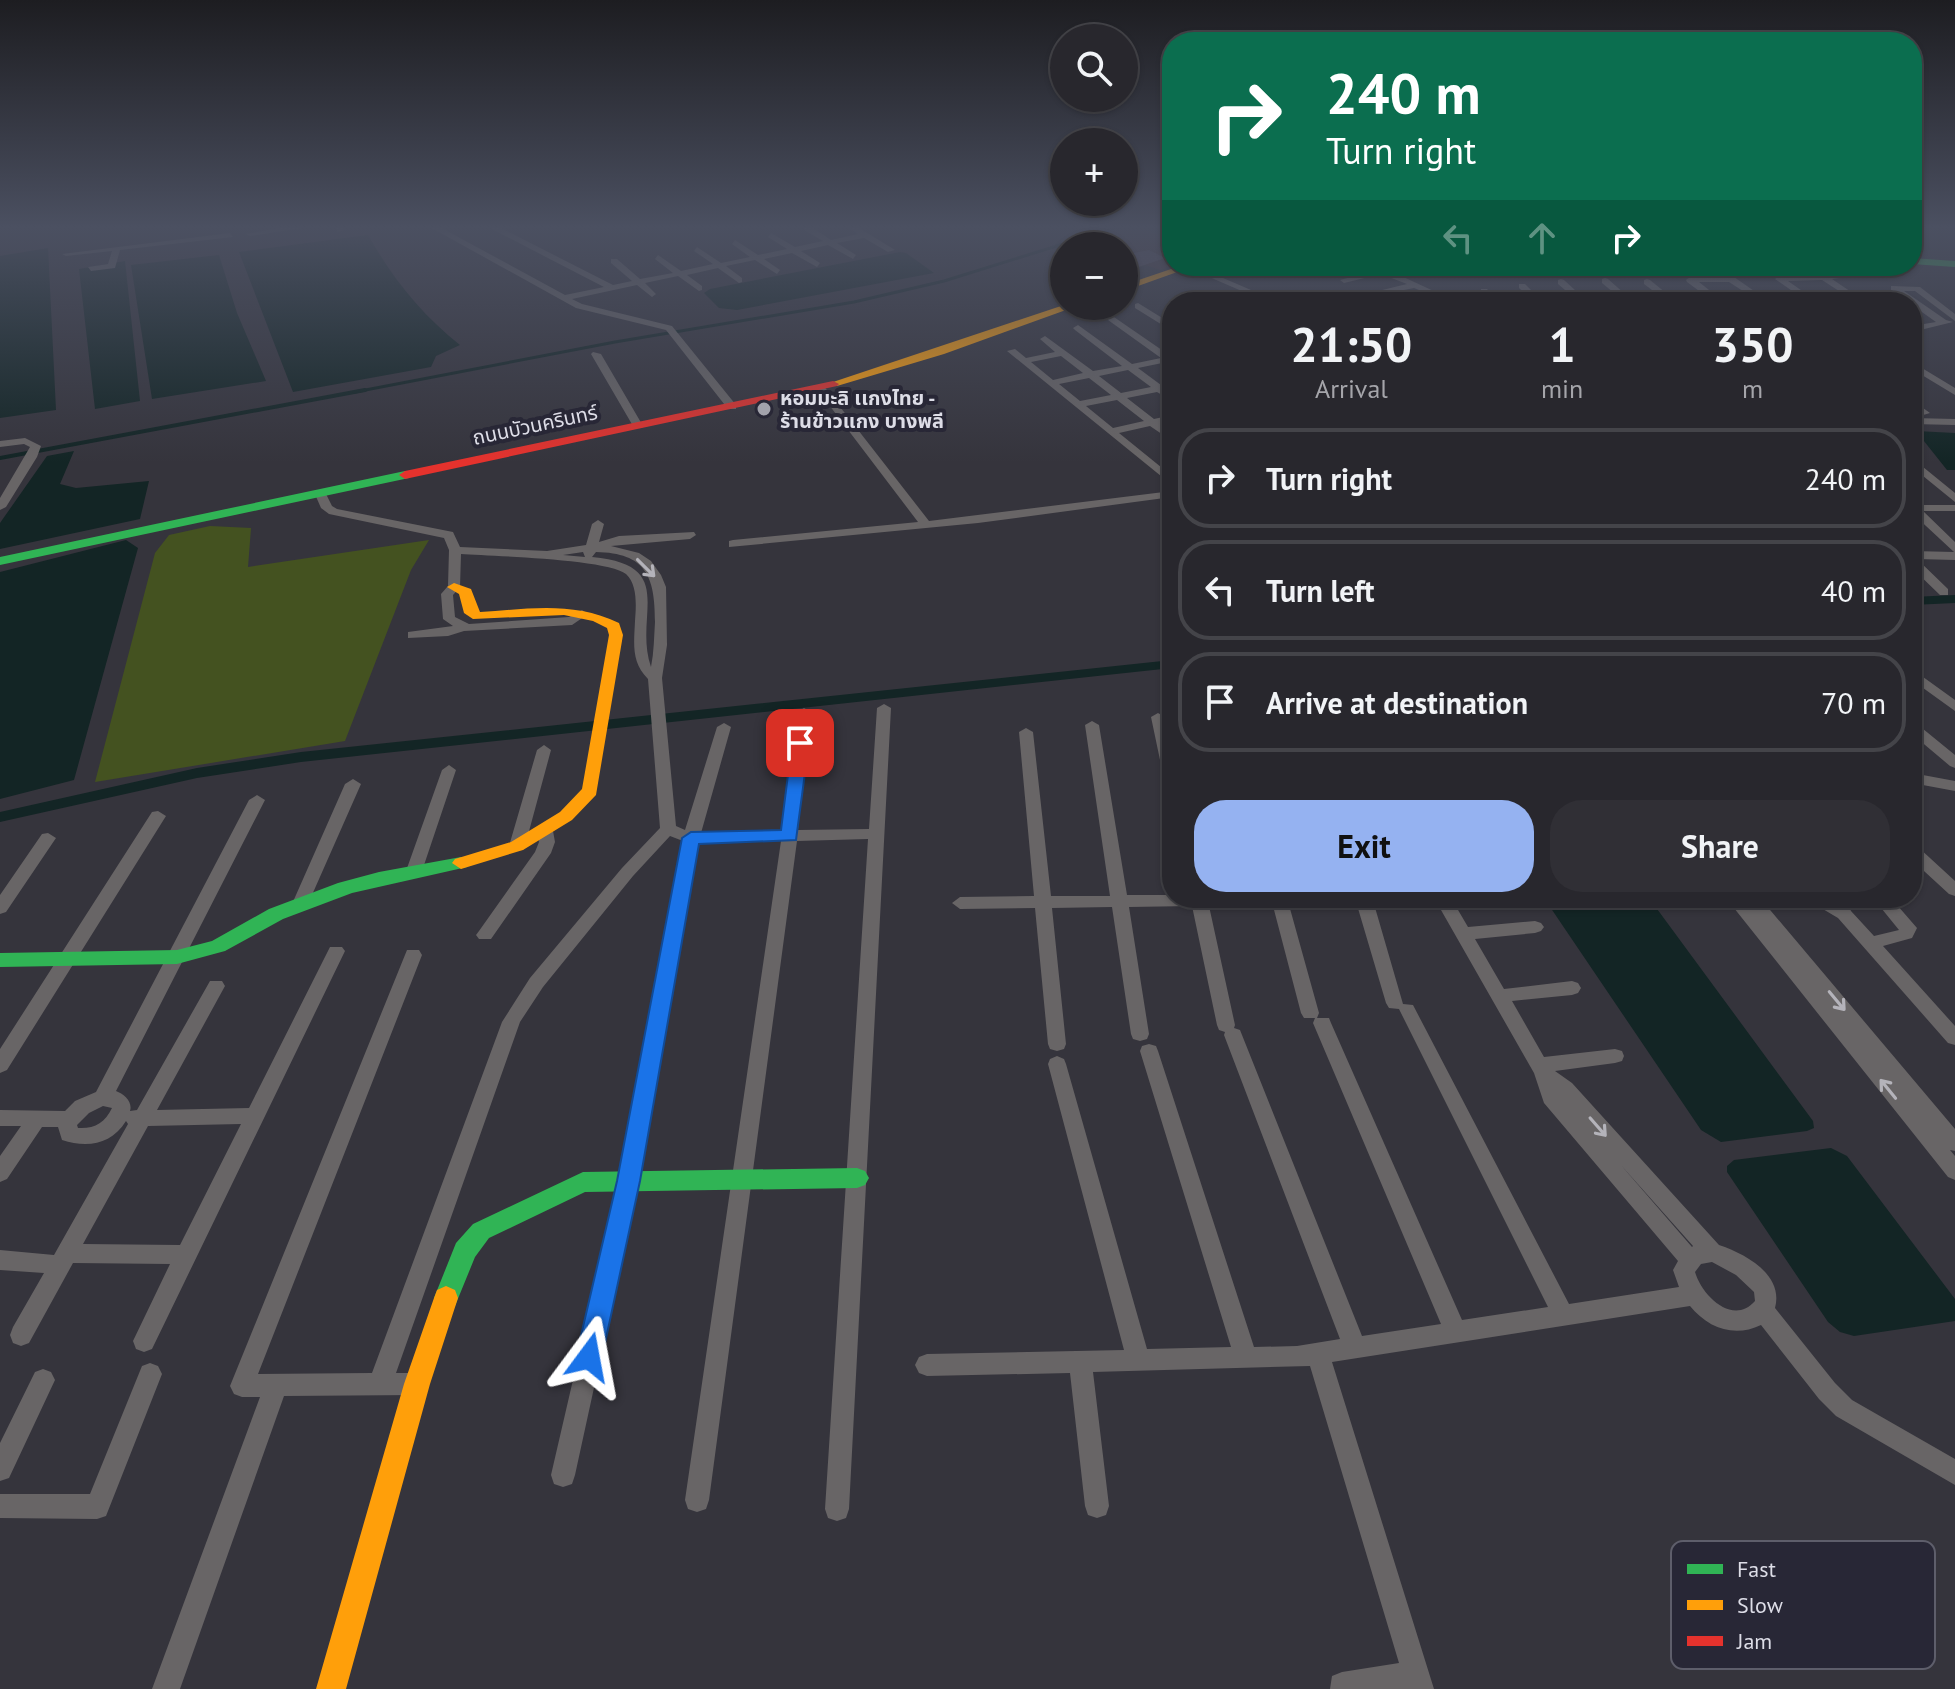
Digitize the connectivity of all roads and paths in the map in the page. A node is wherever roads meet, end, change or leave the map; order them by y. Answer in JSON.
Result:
{"nodes":[{"id":1,"x":577,"y":305,"type":"edge"},
{"id":2,"x":1923,"y":305,"type":"edge"},
{"id":3,"x":1934,"y":305,"type":"edge"},
{"id":4,"x":1138,"y":306,"type":"dead end"},
{"id":5,"x":1050,"y":314,"type":"edge"},
{"id":6,"x":1114,"y":320,"type":"edge"},
{"id":7,"x":1951,"y":321,"type":"edge"},
{"id":8,"x":1162,"y":322,"type":"edge"},
{"id":9,"x":1922,"y":327,"type":"edge"},
{"id":10,"x":1078,"y":328,"type":"dead end"},
{"id":11,"x":1136,"y":336,"type":"junction"},
{"id":12,"x":1123,"y":338,"type":"dead end"},
{"id":13,"x":1045,"y":339,"type":"dead end"},
{"id":14,"x":1110,"y":341,"type":"dead end"},
{"id":15,"x":1097,"y":343,"type":"junction"},
{"id":16,"x":1012,"y":351,"type":"dead end"},
{"id":17,"x":1062,"y":353,"type":"junction"},
{"id":18,"x":596,"y":354,"type":"dead end"},
{"id":19,"x":1162,"y":354,"type":"edge"},
{"id":20,"x":1023,"y":361,"type":"junction"},
{"id":21,"x":1162,"y":361,"type":"edge"},
{"id":22,"x":1129,"y":366,"type":"junction"},
{"id":23,"x":1922,"y":371,"type":"edge"},
{"id":24,"x":1090,"y":374,"type":"junction"},
{"id":25,"x":1955,"y":375,"type":"edge"},
{"id":26,"x":1050,"y":383,"type":"junction"},
{"id":27,"x":820,"y":387,"type":"junction"},
{"id":28,"x":1162,"y":387,"type":"edge"},
{"id":29,"x":1158,"y":388,"type":"junction"},
{"id":30,"x":1951,"y":389,"type":"edge"},
{"id":31,"x":1162,"y":391,"type":"edge"},
{"id":32,"x":1119,"y":396,"type":"junction"},
{"id":33,"x":1077,"y":405,"type":"junction"},
{"id":34,"x":732,"y":407,"type":"junction"},
{"id":35,"x":1162,"y":421,"type":"edge"},
{"id":36,"x":1153,"y":423,"type":"junction"},
{"id":37,"x":1922,"y":424,"type":"edge"},
{"id":38,"x":1955,"y":424,"type":"edge"},
{"id":39,"x":638,"y":426,"type":"junction"},
{"id":40,"x":1162,"y":430,"type":"edge"},
{"id":41,"x":1110,"y":432,"type":"junction"},
{"id":42,"x":0,"y":444,"type":"edge"},
{"id":43,"x":1922,"y":471,"type":"edge"},
{"id":44,"x":1162,"y":474,"type":"edge"},
{"id":45,"x":320,"y":492,"type":"junction"},
{"id":46,"x":1162,"y":495,"type":"edge"},
{"id":47,"x":1955,"y":499,"type":"edge"},
{"id":48,"x":0,"y":507,"type":"edge"},
{"id":49,"x":1922,"y":508,"type":"edge"},
{"id":50,"x":1955,"y":508,"type":"edge"},
{"id":51,"x":1922,"y":518,"type":"edge"},
{"id":52,"x":598,"y":524,"type":"dead end"},
{"id":53,"x":926,"y":525,"type":"junction"},
{"id":54,"x":690,"y":535,"type":"dead end"},
{"id":55,"x":733,"y":544,"type":"dead end"},
{"id":56,"x":1955,"y":549,"type":"edge"},
{"id":57,"x":455,"y":550,"type":"junction"},
{"id":58,"x":589,"y":554,"type":"junction"},
{"id":59,"x":1955,"y":556,"type":"edge"},
{"id":60,"x":1922,"y":558,"type":"edge"},
{"id":61,"x":0,"y":561,"type":"edge"},
{"id":62,"x":1922,"y":569,"type":"edge"},
{"id":63,"x":454,"y":587,"type":"junction"},
{"id":64,"x":661,"y":591,"type":"junction"},
{"id":65,"x":1944,"y":592,"type":"dead end"},
{"id":66,"x":641,"y":594,"type":"junction"},
{"id":67,"x":470,"y":606,"type":"junction"},
{"id":68,"x":448,"y":610,"type":"junction"},
{"id":69,"x":582,"y":614,"type":"junction"},
{"id":70,"x":464,"y":627,"type":"junction"},
{"id":71,"x":413,"y":635,"type":"dead end"},
{"id":72,"x":655,"y":678,"type":"junction"},
{"id":73,"x":1922,"y":681,"type":"edge"},
{"id":74,"x":1955,"y":707,"type":"edge"},
{"id":75,"x":884,"y":708,"type":"dead end"},
{"id":76,"x":804,"y":712,"type":"dead end"},
{"id":77,"x":1158,"y":717,"type":"dead end"},
{"id":78,"x":1092,"y":725,"type":"dead end"},
{"id":79,"x":724,"y":727,"type":"dead end"},
{"id":80,"x":1026,"y":732,"type":"dead end"},
{"id":81,"x":1162,"y":735,"type":"edge"},
{"id":82,"x":1922,"y":735,"type":"edge"},
{"id":83,"x":544,"y":750,"type":"dead end"},
{"id":84,"x":1955,"y":763,"type":"edge"},
{"id":85,"x":449,"y":770,"type":"dead end"},
{"id":86,"x":1922,"y":780,"type":"edge"},
{"id":87,"x":353,"y":784,"type":"dead end"},
{"id":88,"x":1955,"y":786,"type":"edge"},
{"id":89,"x":257,"y":800,"type":"dead end"},
{"id":90,"x":158,"y":816,"type":"dead end"},
{"id":91,"x":668,"y":829,"type":"junction"},
{"id":92,"x":545,"y":831,"type":"junction"},
{"id":93,"x":878,"y":834,"type":"junction"},
{"id":94,"x":790,"y":835,"type":"junction"},
{"id":95,"x":48,"y":838,"type":"dead end"},
{"id":96,"x":691,"y":838,"type":"junction"},
{"id":97,"x":517,"y":846,"type":"junction"},
{"id":98,"x":1922,"y":860,"type":"edge"},
{"id":99,"x":414,"y":871,"type":"junction"},
{"id":100,"x":1955,"y":890,"type":"edge"},
{"id":101,"x":1162,"y":900,"type":"edge"},
{"id":102,"x":1119,"y":901,"type":"junction"},
{"id":103,"x":1041,"y":902,"type":"junction"},
{"id":104,"x":960,"y":903,"type":"dead end"},
{"id":105,"x":300,"y":904,"type":"junction"},
{"id":106,"x":0,"y":908,"type":"edge"},
{"id":107,"x":1201,"y":908,"type":"edge"},
{"id":108,"x":1283,"y":908,"type":"edge"},
{"id":109,"x":1367,"y":908,"type":"edge"},
{"id":110,"x":1449,"y":908,"type":"edge"},
{"id":111,"x":1744,"y":908,"type":"edge"},
{"id":112,"x":1757,"y":908,"type":"edge"},
{"id":113,"x":1842,"y":908,"type":"edge"},
{"id":114,"x":1890,"y":908,"type":"edge"},
{"id":115,"x":1535,"y":927,"type":"dead end"},
{"id":116,"x":1464,"y":934,"type":"junction"},
{"id":117,"x":485,"y":935,"type":"dead end"},
{"id":118,"x":1869,"y":944,"type":"junction"},
{"id":119,"x":1784,"y":949,"type":"junction"},
{"id":120,"x":336,"y":951,"type":"dead end"},
{"id":121,"x":413,"y":955,"type":"dead end"},
{"id":122,"x":177,"y":957,"type":"junction"},
{"id":123,"x":70,"y":958,"type":"junction"},
{"id":124,"x":0,"y":960,"type":"edge"},
{"id":125,"x":216,"y":986,"type":"dead end"},
{"id":126,"x":1572,"y":988,"type":"dead end"},
{"id":127,"x":1499,"y":996,"type":"junction"},
{"id":128,"x":1955,"y":1038,"type":"edge"},
{"id":129,"x":1615,"y":1056,"type":"dead end"},
{"id":130,"x":0,"y":1065,"type":"edge"},
{"id":131,"x":1541,"y":1068,"type":"junction"},
{"id":132,"x":103,"y":1098,"type":"junction"},
{"id":133,"x":256,"y":1116,"type":"junction"},
{"id":134,"x":0,"y":1118,"type":"edge"},
{"id":135,"x":130,"y":1118,"type":"junction"},
{"id":136,"x":69,"y":1119,"type":"junction"},
{"id":137,"x":36,"y":1120,"type":"junction"},
{"id":138,"x":1937,"y":1121,"type":"junction"},
{"id":139,"x":1915,"y":1123,"type":"junction"},
{"id":140,"x":1955,"y":1143,"type":"edge"},
{"id":141,"x":1955,"y":1171,"type":"edge"},
{"id":142,"x":0,"y":1173,"type":"edge"},
{"id":143,"x":1629,"y":1176,"type":"junction"},
{"id":144,"x":857,"y":1178,"type":"junction"},
{"id":145,"x":741,"y":1179,"type":"junction"},
{"id":146,"x":629,"y":1181,"type":"junction"},
{"id":147,"x":1712,"y":1252,"type":"junction"},
{"id":148,"x":187,"y":1255,"type":"junction"},
{"id":149,"x":63,"y":1259,"type":"junction"},
{"id":150,"x":1689,"y":1259,"type":"junction"},
{"id":151,"x":0,"y":1260,"type":"edge"},
{"id":152,"x":1693,"y":1295,"type":"junction"},
{"id":153,"x":1763,"y":1310,"type":"junction"},
{"id":154,"x":1564,"y":1316,"type":"junction"},
{"id":155,"x":1456,"y":1332,"type":"junction"},
{"id":156,"x":21,"y":1335,"type":"dead end"},
{"id":157,"x":144,"y":1341,"type":"dead end"},
{"id":158,"x":1355,"y":1348,"type":"junction"},
{"id":159,"x":1318,"y":1354,"type":"junction"},
{"id":160,"x":1246,"y":1358,"type":"junction"},
{"id":161,"x":1139,"y":1361,"type":"junction"},
{"id":162,"x":1080,"y":1362,"type":"junction"},
{"id":163,"x":927,"y":1365,"type":"dead end"},
{"id":164,"x":150,"y":1374,"type":"dead end"},
{"id":165,"x":43,"y":1380,"type":"dead end"},
{"id":166,"x":380,"y":1384,"type":"junction"},
{"id":167,"x":417,"y":1384,"type":"junction"},
{"id":168,"x":276,"y":1385,"type":"junction"},
{"id":169,"x":0,"y":1469,"type":"edge"},
{"id":170,"x":1955,"y":1473,"type":"edge"},
{"id":171,"x":563,"y":1475,"type":"dead end"},
{"id":172,"x":697,"y":1500,"type":"dead end"},
{"id":173,"x":0,"y":1506,"type":"edge"},
{"id":174,"x":1097,"y":1506,"type":"dead end"},
{"id":175,"x":837,"y":1509,"type":"dead end"},
{"id":176,"x":1418,"y":1681,"type":"edge"},
{"id":177,"x":1342,"y":1686,"type":"dead end"},
{"id":178,"x":166,"y":1689,"type":"edge"},
{"id":179,"x":331,"y":1689,"type":"edge"}],
"edges":[{"from":1,"to":34,"type":"street"},
{"from":2,"to":7,"type":"street"},
{"from":3,"to":7,"type":"street"},
{"from":4,"to":8,"type":"street"},
{"from":5,"to":27,"type":"main road","name":"ถนนบัวนครินทร์"},
{"from":6,"to":11,"type":"street"},
{"from":7,"to":9,"type":"street"},
{"from":10,"to":15,"type":"street"},
{"from":11,"to":12,"type":"street"},
{"from":11,"to":19,"type":"street"},
{"from":13,"to":17,"type":"street"},
{"from":14,"to":15,"type":"street"},
{"from":15,"to":22,"type":"street"},
{"from":16,"to":20,"type":"street"},
{"from":17,"to":20,"type":"street"},
{"from":17,"to":24,"type":"street"},
{"from":18,"to":39,"type":"street"},
{"from":20,"to":26,"type":"street"},
{"from":21,"to":22,"type":"street"},
{"from":22,"to":24,"type":"street"},
{"from":22,"to":29,"type":"street"},
{"from":23,"to":30,"type":"street"},
{"from":24,"to":26,"type":"street"},
{"from":24,"to":32,"type":"street"},
{"from":25,"to":30,"type":"street"},
{"from":26,"to":33,"type":"street"},
{"from":27,"to":34,"type":"main road","name":"ถนนบัวนครินทร์"},
{"from":27,"to":53,"type":"street"},
{"from":28,"to":29,"type":"street"},
{"from":29,"to":31,"type":"street"},
{"from":29,"to":32,"type":"street"},
{"from":32,"to":33,"type":"street"},
{"from":32,"to":36,"type":"street"},
{"from":33,"to":41,"type":"street"},
{"from":34,"to":39,"type":"main road","name":"ถนนบัวนครินทร์"},
{"from":35,"to":36,"type":"street"},
{"from":36,"to":40,"type":"street"},
{"from":36,"to":41,"type":"street"},
{"from":37,"to":38,"type":"street"},
{"from":39,"to":45,"type":"main road","name":"ถนนบัวนครินทร์"},
{"from":41,"to":44,"type":"street"},
{"from":42,"to":48,"type":"street"},
{"from":43,"to":47,"type":"street"},
{"from":45,"to":57,"type":"street"},
{"from":45,"to":61,"type":"main road","name":"ถนนบัวนครินทร์"},
{"from":46,"to":53,"type":"street"},
{"from":49,"to":50,"type":"street"},
{"from":51,"to":56,"type":"street"},
{"from":52,"to":58,"type":"street"},
{"from":53,"to":55,"type":"street"},
{"from":54,"to":58,"type":"street"},
{"from":57,"to":58,"type":"street"},
{"from":57,"to":63,"type":"street"},
{"from":58,"to":64,"type":"street","one_way":true},
{"from":58,"to":66,"type":"street"},
{"from":59,"to":60,"type":"street"},
{"from":62,"to":65,"type":"street"},
{"from":63,"to":67,"type":"main road"},
{"from":63,"to":68,"type":"street"},
{"from":64,"to":66,"type":"street"},
{"from":64,"to":72,"type":"street"},
{"from":66,"to":72,"type":"street"},
{"from":67,"to":68,"type":"street"},
{"from":67,"to":69,"type":"main road"},
{"from":68,"to":70,"type":"street"},
{"from":69,"to":70,"type":"street"},
{"from":69,"to":92,"type":"main road"},
{"from":70,"to":71,"type":"street"},
{"from":72,"to":91,"type":"street"},
{"from":73,"to":74,"type":"street"},
{"from":75,"to":93,"type":"street"},
{"from":76,"to":94,"type":"street"},
{"from":77,"to":81,"type":"street"},
{"from":78,"to":102,"type":"street"},
{"from":79,"to":96,"type":"street"},
{"from":80,"to":103,"type":"street"},
{"from":82,"to":84,"type":"street"},
{"from":83,"to":97,"type":"street"},
{"from":85,"to":99,"type":"street"},
{"from":86,"to":88,"type":"street"},
{"from":87,"to":105,"type":"street"},
{"from":89,"to":122,"type":"street"},
{"from":90,"to":123,"type":"street"},
{"from":91,"to":96,"type":"street"},
{"from":91,"to":166,"type":"street"},
{"from":92,"to":97,"type":"main road"},
{"from":92,"to":117,"type":"street"},
{"from":93,"to":94,"type":"street"},
{"from":93,"to":144,"type":"street"},
{"from":94,"to":96,"type":"street"},
{"from":94,"to":145,"type":"street"},
{"from":95,"to":106,"type":"street"},
{"from":96,"to":146,"type":"street"},
{"from":97,"to":99,"type":"main road"},
{"from":98,"to":100,"type":"street"},
{"from":99,"to":105,"type":"main road"},
{"from":101,"to":102,"type":"street"},
{"from":102,"to":103,"type":"street"},
{"from":102,"to":160,"type":"street"},
{"from":103,"to":104,"type":"street"},
{"from":103,"to":161,"type":"street"},
{"from":105,"to":122,"type":"main road"},
{"from":107,"to":158,"type":"street"},
{"from":108,"to":155,"type":"street"},
{"from":109,"to":154,"type":"street"},
{"from":110,"to":116,"type":"street"},
{"from":111,"to":119,"type":"street"},
{"from":112,"to":119,"type":"street"},
{"from":113,"to":118,"type":"street"},
{"from":114,"to":118,"type":"street"},
{"from":115,"to":116,"type":"street"},
{"from":116,"to":127,"type":"street"},
{"from":118,"to":128,"type":"street"},
{"from":119,"to":138,"type":"street","one_way":true},
{"from":139,"to":119,"type":"street","one_way":true},
{"from":120,"to":133,"type":"street"},
{"from":121,"to":168,"type":"street"},
{"from":122,"to":123,"type":"main road"},
{"from":122,"to":132,"type":"street"},
{"from":123,"to":124,"type":"main road"},
{"from":123,"to":130,"type":"street"},
{"from":125,"to":135,"type":"street"},
{"from":126,"to":127,"type":"street"},
{"from":127,"to":131,"type":"street"},
{"from":129,"to":131,"type":"street"},
{"from":131,"to":143,"type":"street"},
{"from":132,"to":135,"type":"street"},
{"from":132,"to":136,"type":"street"},
{"from":133,"to":135,"type":"street"},
{"from":133,"to":148,"type":"street"},
{"from":134,"to":137,"type":"street"},
{"from":135,"to":136,"type":"street"},
{"from":135,"to":149,"type":"street"},
{"from":136,"to":137,"type":"street"},
{"from":137,"to":142,"type":"street"},
{"from":138,"to":139,"type":"street"},
{"from":138,"to":140,"type":"street"},
{"from":139,"to":141,"type":"street"},
{"from":143,"to":147,"type":"street"},
{"from":143,"to":150,"type":"street"},
{"from":144,"to":145,"type":"main road"},
{"from":144,"to":175,"type":"street"},
{"from":145,"to":146,"type":"main road"},
{"from":145,"to":172,"type":"street"},
{"from":146,"to":167,"type":"main road"},
{"from":146,"to":171,"type":"street"},
{"from":147,"to":150,"type":"street"},
{"from":147,"to":153,"type":"street"},
{"from":148,"to":149,"type":"street"},
{"from":148,"to":157,"type":"street"},
{"from":149,"to":151,"type":"street"},
{"from":149,"to":156,"type":"street"},
{"from":150,"to":152,"type":"street"},
{"from":152,"to":153,"type":"street"},
{"from":152,"to":154,"type":"street"},
{"from":153,"to":170,"type":"street"},
{"from":154,"to":155,"type":"street"},
{"from":155,"to":158,"type":"street"},
{"from":158,"to":159,"type":"street"},
{"from":159,"to":160,"type":"street"},
{"from":159,"to":176,"type":"street"},
{"from":160,"to":161,"type":"street"},
{"from":161,"to":162,"type":"street"},
{"from":162,"to":163,"type":"street"},
{"from":162,"to":174,"type":"street"},
{"from":164,"to":173,"type":"street"},
{"from":165,"to":169,"type":"street"},
{"from":166,"to":167,"type":"street"},
{"from":166,"to":168,"type":"street"},
{"from":167,"to":179,"type":"main road"},
{"from":168,"to":178,"type":"street"},
{"from":176,"to":177,"type":"street"}]}
